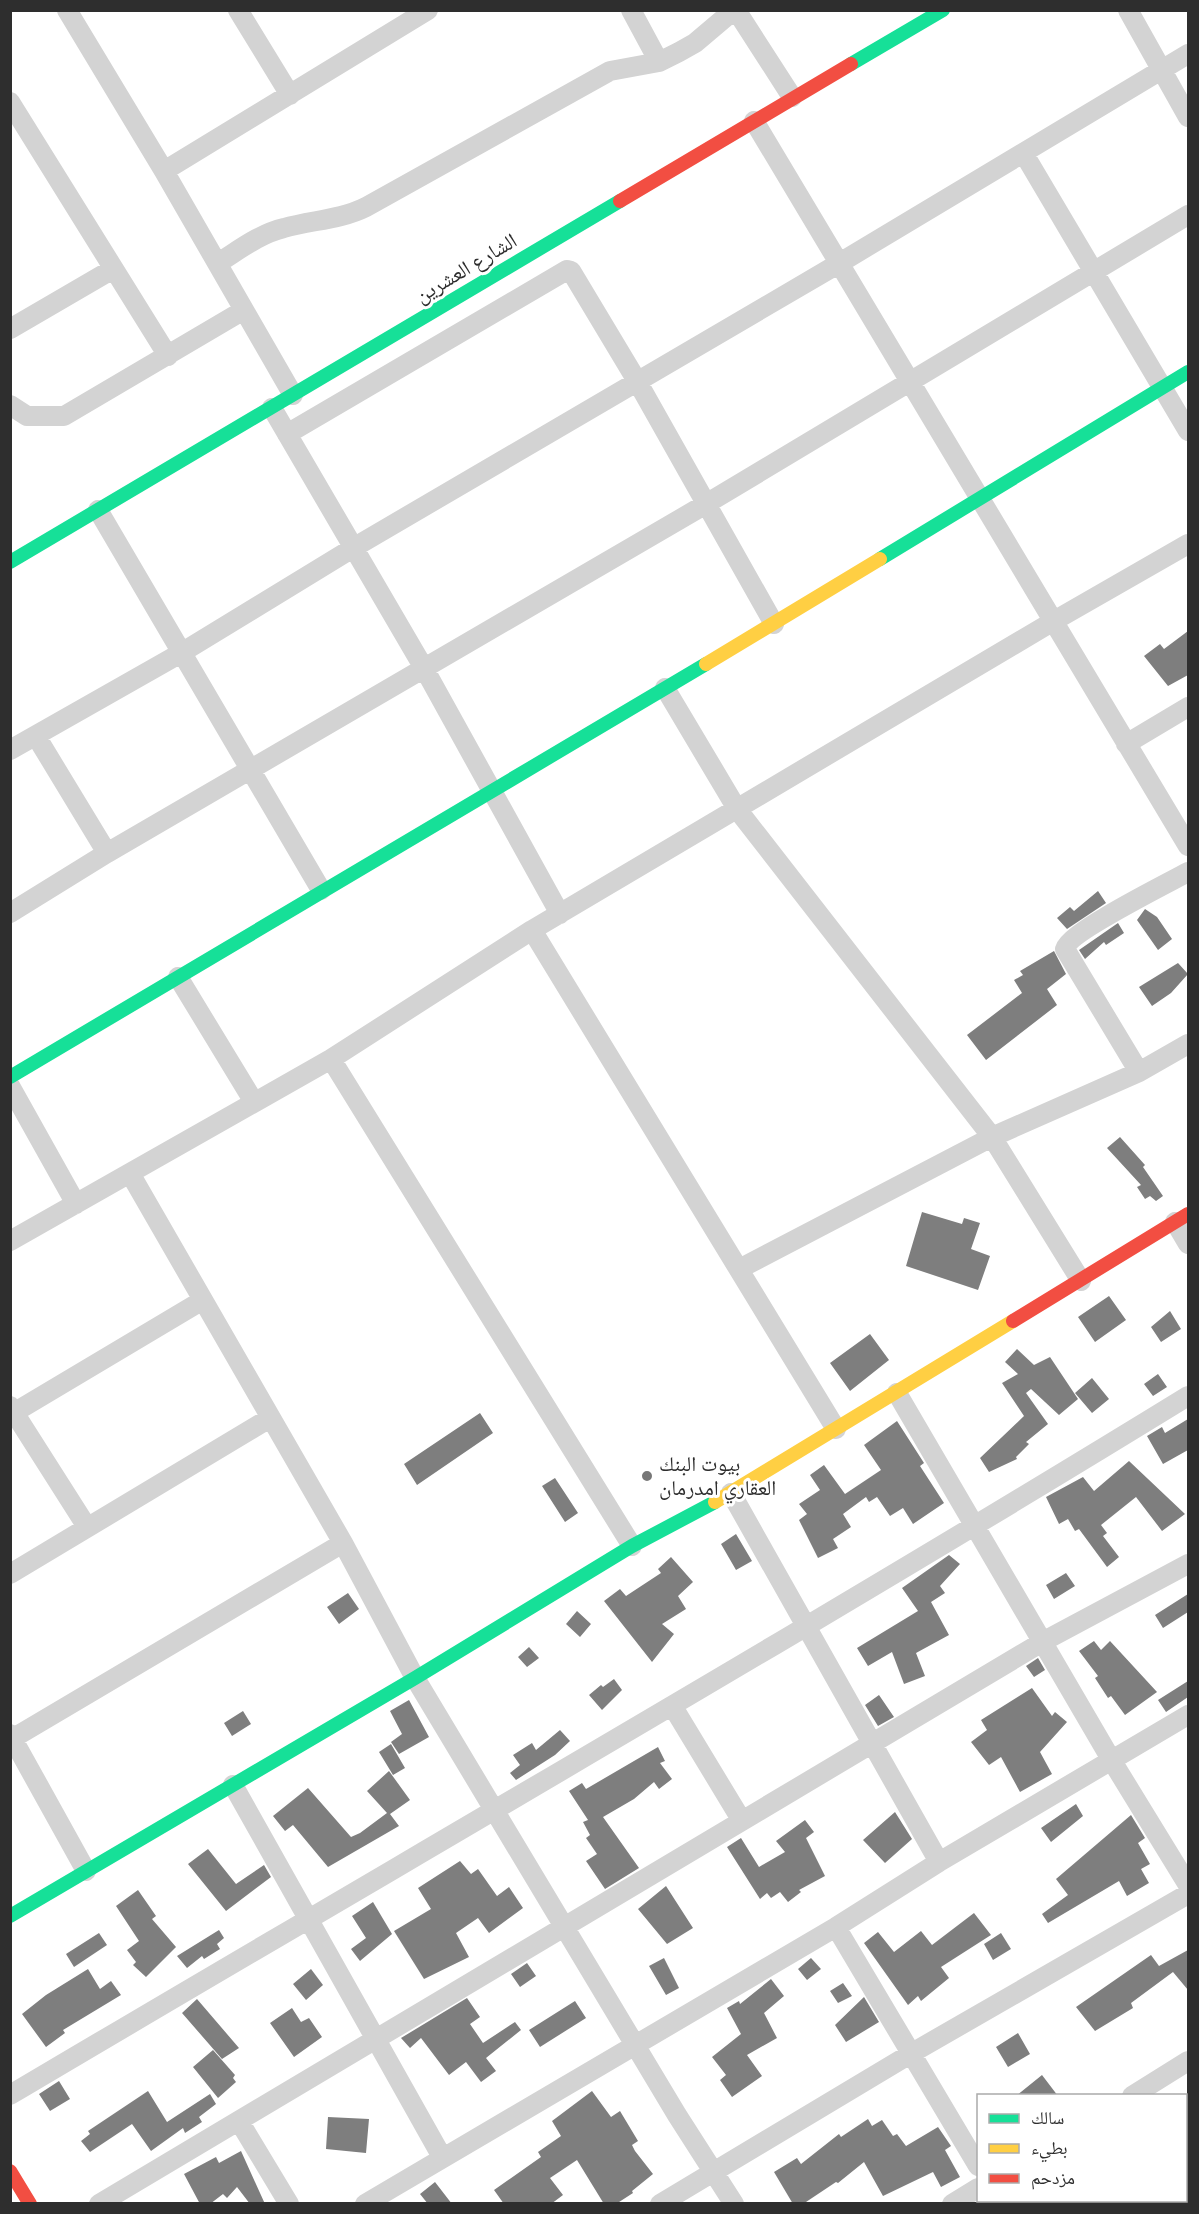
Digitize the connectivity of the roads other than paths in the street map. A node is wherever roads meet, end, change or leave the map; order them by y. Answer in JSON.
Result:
{"nodes":[{"id":1,"x":68,"y":10,"type":"edge"},
{"id":2,"x":238,"y":10,"type":"edge"},
{"id":3,"x":428,"y":10,"type":"edge"},
{"id":4,"x":631,"y":10,"type":"edge"},
{"id":5,"x":735,"y":10,"type":"edge"},
{"id":6,"x":943,"y":10,"type":"edge"},
{"id":7,"x":1128,"y":10,"type":"edge"},
{"id":8,"x":1188,"y":54,"type":"edge"},
{"id":9,"x":659,"y":62,"type":"junction"},
{"id":10,"x":1163,"y":70,"type":"junction"},
{"id":11,"x":290,"y":95,"type":"junction"},
{"id":12,"x":792,"y":98,"type":"junction"},
{"id":13,"x":10,"y":102,"type":"edge"},
{"id":14,"x":1188,"y":117,"type":"edge"},
{"id":15,"x":754,"y":121,"type":"junction"},
{"id":16,"x":1024,"y":154,"type":"junction"},
{"id":17,"x":164,"y":171,"type":"junction"},
{"id":18,"x":1188,"y":215,"type":"edge"},
{"id":19,"x":218,"y":263,"type":"junction"},
{"id":20,"x":838,"y":264,"type":"junction"},
{"id":21,"x":113,"y":269,"type":"junction"},
{"id":22,"x":1094,"y":272,"type":"junction"},
{"id":23,"x":244,"y":310,"type":"junction"},
{"id":24,"x":10,"y":329,"type":"edge"},
{"id":25,"x":168,"y":356,"type":"junction"},
{"id":26,"x":1188,"y":372,"type":"edge"},
{"id":27,"x":638,"y":381,"type":"junction"},
{"id":28,"x":909,"y":382,"type":"junction"},
{"id":29,"x":1163,"y":387,"type":"junction"},
{"id":30,"x":294,"y":395,"type":"junction"},
{"id":31,"x":10,"y":405,"type":"edge"},
{"id":32,"x":272,"y":408,"type":"junction"},
{"id":33,"x":1188,"y":431,"type":"edge"},
{"id":34,"x":287,"y":434,"type":"junction"},
{"id":35,"x":978,"y":498,"type":"junction"},
{"id":36,"x":706,"y":504,"type":"junction"},
{"id":37,"x":98,"y":510,"type":"junction"},
{"id":38,"x":1188,"y":544,"type":"edge"},
{"id":39,"x":353,"y":548,"type":"junction"},
{"id":40,"x":10,"y":562,"type":"edge"},
{"id":41,"x":1052,"y":622,"type":"junction"},
{"id":42,"x":774,"y":624,"type":"junction"},
{"id":43,"x":181,"y":653,"type":"junction"},
{"id":44,"x":425,"y":670,"type":"junction"},
{"id":45,"x":665,"y":688,"type":"junction"},
{"id":46,"x":1188,"y":707,"type":"edge"},
{"id":47,"x":36,"y":735,"type":"junction"},
{"id":48,"x":1126,"y":744,"type":"junction"},
{"id":49,"x":10,"y":750,"type":"edge"},
{"id":50,"x":251,"y":772,"type":"junction"},
{"id":51,"x":492,"y":791,"type":"junction"},
{"id":52,"x":737,"y":808,"type":"junction"},
{"id":53,"x":1188,"y":846,"type":"edge"},
{"id":54,"x":107,"y":853,"type":"junction"},
{"id":55,"x":1188,"y":872,"type":"edge"},
{"id":56,"x":321,"y":890,"type":"junction"},
{"id":57,"x":10,"y":913,"type":"edge"},
{"id":58,"x":560,"y":914,"type":"junction"},
{"id":59,"x":532,"y":930,"type":"junction"},
{"id":60,"x":178,"y":977,"type":"junction"},
{"id":61,"x":1188,"y":1044,"type":"edge"},
{"id":62,"x":331,"y":1059,"type":"junction"},
{"id":63,"x":1139,"y":1072,"type":"junction"},
{"id":64,"x":10,"y":1077,"type":"edge"},
{"id":65,"x":10,"y":1086,"type":"edge"},
{"id":66,"x":254,"y":1102,"type":"junction"},
{"id":67,"x":992,"y":1137,"type":"junction"},
{"id":68,"x":131,"y":1175,"type":"junction"},
{"id":69,"x":76,"y":1204,"type":"junction"},
{"id":70,"x":1182,"y":1218,"type":"edge"},
{"id":71,"x":10,"y":1241,"type":"edge"},
{"id":72,"x":1188,"y":1244,"type":"edge"},
{"id":73,"x":739,"y":1269,"type":"junction"},
{"id":74,"x":1081,"y":1281,"type":"junction"},
{"id":75,"x":202,"y":1300,"type":"junction"},
{"id":76,"x":897,"y":1392,"type":"junction"},
{"id":77,"x":1188,"y":1396,"type":"edge"},
{"id":78,"x":12,"y":1411,"type":"edge"},
{"id":79,"x":270,"y":1418,"type":"junction"},
{"id":80,"x":836,"y":1430,"type":"junction"},
{"id":81,"x":731,"y":1493,"type":"junction"},
{"id":82,"x":977,"y":1526,"type":"junction"},
{"id":83,"x":87,"y":1527,"type":"junction"},
{"id":84,"x":342,"y":1543,"type":"junction"},
{"id":85,"x":632,"y":1546,"type":"junction"},
{"id":86,"x":1188,"y":1564,"type":"edge"},
{"id":87,"x":10,"y":1574,"type":"edge"},
{"id":88,"x":807,"y":1626,"type":"junction"},
{"id":89,"x":1044,"y":1641,"type":"junction"},
{"id":90,"x":415,"y":1678,"type":"junction"},
{"id":91,"x":673,"y":1707,"type":"junction"},
{"id":92,"x":1188,"y":1715,"type":"edge"},
{"id":93,"x":11,"y":1738,"type":"edge"},
{"id":94,"x":871,"y":1746,"type":"junction"},
{"id":95,"x":1112,"y":1761,"type":"junction"},
{"id":96,"x":233,"y":1785,"type":"junction"},
{"id":97,"x":495,"y":1810,"type":"junction"},
{"id":98,"x":742,"y":1821,"type":"junction"},
{"id":99,"x":939,"y":1862,"type":"junction"},
{"id":100,"x":86,"y":1871,"type":"junction"},
{"id":101,"x":1188,"y":1885,"type":"edge"},
{"id":102,"x":1188,"y":1894,"type":"edge"},
{"id":103,"x":10,"y":1916,"type":"edge"},
{"id":104,"x":306,"y":1919,"type":"junction"},
{"id":105,"x":837,"y":1927,"type":"junction"},
{"id":106,"x":564,"y":1928,"type":"junction"},
{"id":107,"x":375,"y":2039,"type":"junction"},
{"id":108,"x":637,"y":2045,"type":"junction"},
{"id":109,"x":912,"y":2054,"type":"junction"},
{"id":110,"x":1188,"y":2061,"type":"edge"},
{"id":111,"x":1135,"y":2094,"type":"edge"},
{"id":112,"x":10,"y":2095,"type":"edge"},
{"id":113,"x":238,"y":2121,"type":"junction"},
{"id":114,"x":442,"y":2157,"type":"junction"},
{"id":115,"x":977,"y":2164,"type":"edge"},
{"id":116,"x":10,"y":2171,"type":"edge"},
{"id":117,"x":714,"y":2172,"type":"junction"},
{"id":118,"x":977,"y":2189,"type":"edge"},
{"id":119,"x":30,"y":2204,"type":"edge"},
{"id":120,"x":99,"y":2204,"type":"edge"},
{"id":121,"x":289,"y":2204,"type":"edge"},
{"id":122,"x":365,"y":2204,"type":"edge"},
{"id":123,"x":660,"y":2204,"type":"edge"},
{"id":124,"x":734,"y":2204,"type":"edge"},
{"id":125,"x":952,"y":2204,"type":"edge"}],
"edges":[{"from":1,"to":17,"type":"street"},
{"from":2,"to":11,"type":"street"},
{"from":3,"to":11,"type":"street"},
{"from":4,"to":9,"type":"street"},
{"from":5,"to":9,"type":"street"},
{"from":5,"to":12,"type":"street"},
{"from":6,"to":12,"type":"street","name":"الشارع العشرين"},
{"from":7,"to":10,"type":"street"},
{"from":8,"to":10,"type":"street"},
{"from":9,"to":19,"type":"street"},
{"from":10,"to":14,"type":"street"},
{"from":10,"to":16,"type":"street"},
{"from":11,"to":17,"type":"street"},
{"from":12,"to":15,"type":"street","name":"الشارع العشرين"},
{"from":13,"to":21,"type":"street"},
{"from":15,"to":20,"type":"street"},
{"from":15,"to":30,"type":"street","name":"الشارع العشرين"},
{"from":16,"to":20,"type":"street"},
{"from":16,"to":22,"type":"street"},
{"from":17,"to":19,"type":"street"},
{"from":18,"to":22,"type":"street"},
{"from":19,"to":23,"type":"street"},
{"from":20,"to":27,"type":"street"},
{"from":20,"to":28,"type":"street"},
{"from":21,"to":24,"type":"street"},
{"from":21,"to":25,"type":"street"},
{"from":22,"to":28,"type":"street"},
{"from":22,"to":29,"type":"street"},
{"from":23,"to":25,"type":"street"},
{"from":23,"to":30,"type":"street"},
{"from":25,"to":31,"type":"street"},
{"from":26,"to":29,"type":"street"},
{"from":27,"to":34,"type":"street"},
{"from":27,"to":36,"type":"street"},
{"from":27,"to":39,"type":"street"},
{"from":28,"to":35,"type":"street"},
{"from":28,"to":36,"type":"street"},
{"from":29,"to":33,"type":"street"},
{"from":29,"to":35,"type":"street"},
{"from":30,"to":32,"type":"street","name":"الشارع العشرين"},
{"from":32,"to":34,"type":"street"},
{"from":32,"to":37,"type":"street","name":"الشارع العشرين"},
{"from":34,"to":39,"type":"street"},
{"from":35,"to":41,"type":"street"},
{"from":35,"to":42,"type":"street"},
{"from":36,"to":42,"type":"street"},
{"from":36,"to":44,"type":"street"},
{"from":37,"to":40,"type":"street","name":"الشارع العشرين"},
{"from":37,"to":43,"type":"street"},
{"from":38,"to":41,"type":"street"},
{"from":39,"to":43,"type":"street"},
{"from":39,"to":44,"type":"street"},
{"from":41,"to":48,"type":"street"},
{"from":41,"to":52,"type":"street"},
{"from":42,"to":45,"type":"street"},
{"from":43,"to":47,"type":"street"},
{"from":43,"to":50,"type":"street"},
{"from":44,"to":50,"type":"street"},
{"from":44,"to":51,"type":"street"},
{"from":45,"to":51,"type":"street"},
{"from":45,"to":52,"type":"street"},
{"from":46,"to":48,"type":"street"},
{"from":47,"to":49,"type":"street"},
{"from":47,"to":54,"type":"street"},
{"from":48,"to":53,"type":"street"},
{"from":50,"to":54,"type":"street"},
{"from":50,"to":56,"type":"street"},
{"from":51,"to":56,"type":"street"},
{"from":51,"to":58,"type":"street"},
{"from":52,"to":58,"type":"street"},
{"from":52,"to":67,"type":"street"},
{"from":54,"to":57,"type":"street"},
{"from":55,"to":63,"type":"street"},
{"from":56,"to":60,"type":"street"},
{"from":58,"to":59,"type":"street"},
{"from":59,"to":62,"type":"street"},
{"from":59,"to":73,"type":"street"},
{"from":60,"to":64,"type":"street"},
{"from":60,"to":66,"type":"street"},
{"from":61,"to":63,"type":"street"},
{"from":62,"to":66,"type":"street"},
{"from":62,"to":85,"type":"street"},
{"from":63,"to":67,"type":"street"},
{"from":65,"to":69,"type":"street"},
{"from":66,"to":68,"type":"street"},
{"from":67,"to":73,"type":"street"},
{"from":67,"to":74,"type":"street"},
{"from":68,"to":69,"type":"street"},
{"from":68,"to":75,"type":"street"},
{"from":69,"to":71,"type":"street"},
{"from":70,"to":72,"type":"street"},
{"from":70,"to":74,"type":"street"},
{"from":73,"to":80,"type":"street"},
{"from":74,"to":76,"type":"street"},
{"from":75,"to":78,"type":"street"},
{"from":75,"to":79,"type":"street"},
{"from":76,"to":80,"type":"street"},
{"from":76,"to":82,"type":"street"},
{"from":77,"to":82,"type":"street"},
{"from":78,"to":83,"type":"street"},
{"from":79,"to":83,"type":"street"},
{"from":79,"to":84,"type":"street"},
{"from":80,"to":81,"type":"street"},
{"from":81,"to":85,"type":"street"},
{"from":81,"to":88,"type":"street"},
{"from":82,"to":88,"type":"street"},
{"from":82,"to":89,"type":"street"},
{"from":83,"to":87,"type":"street"},
{"from":84,"to":90,"type":"street"},
{"from":84,"to":93,"type":"street"},
{"from":85,"to":90,"type":"street"},
{"from":86,"to":89,"type":"street"},
{"from":88,"to":91,"type":"street"},
{"from":88,"to":94,"type":"street"},
{"from":89,"to":94,"type":"street"},
{"from":89,"to":95,"type":"street"},
{"from":90,"to":96,"type":"street"},
{"from":90,"to":97,"type":"street"},
{"from":91,"to":97,"type":"street"},
{"from":91,"to":98,"type":"street"},
{"from":92,"to":95,"type":"street"},
{"from":93,"to":100,"type":"street"},
{"from":94,"to":98,"type":"street"},
{"from":94,"to":99,"type":"street"},
{"from":95,"to":99,"type":"street"},
{"from":95,"to":101,"type":"street"},
{"from":96,"to":100,"type":"street"},
{"from":96,"to":104,"type":"street"},
{"from":97,"to":104,"type":"street"},
{"from":97,"to":106,"type":"street"},
{"from":98,"to":106,"type":"street"},
{"from":99,"to":105,"type":"street"},
{"from":100,"to":103,"type":"street"},
{"from":102,"to":109,"type":"street"},
{"from":104,"to":107,"type":"street"},
{"from":104,"to":112,"type":"street"},
{"from":105,"to":108,"type":"street"},
{"from":105,"to":109,"type":"street"},
{"from":106,"to":107,"type":"street"},
{"from":106,"to":108,"type":"street"},
{"from":107,"to":113,"type":"street"},
{"from":107,"to":114,"type":"street"},
{"from":108,"to":114,"type":"street"},
{"from":108,"to":117,"type":"street"},
{"from":109,"to":115,"type":"street"},
{"from":109,"to":117,"type":"street"},
{"from":110,"to":111,"type":"street"},
{"from":113,"to":120,"type":"street"},
{"from":113,"to":121,"type":"street"},
{"from":114,"to":122,"type":"street"},
{"from":116,"to":119,"type":"street"},
{"from":117,"to":123,"type":"street"},
{"from":117,"to":124,"type":"street"},
{"from":118,"to":125,"type":"street"}]}
